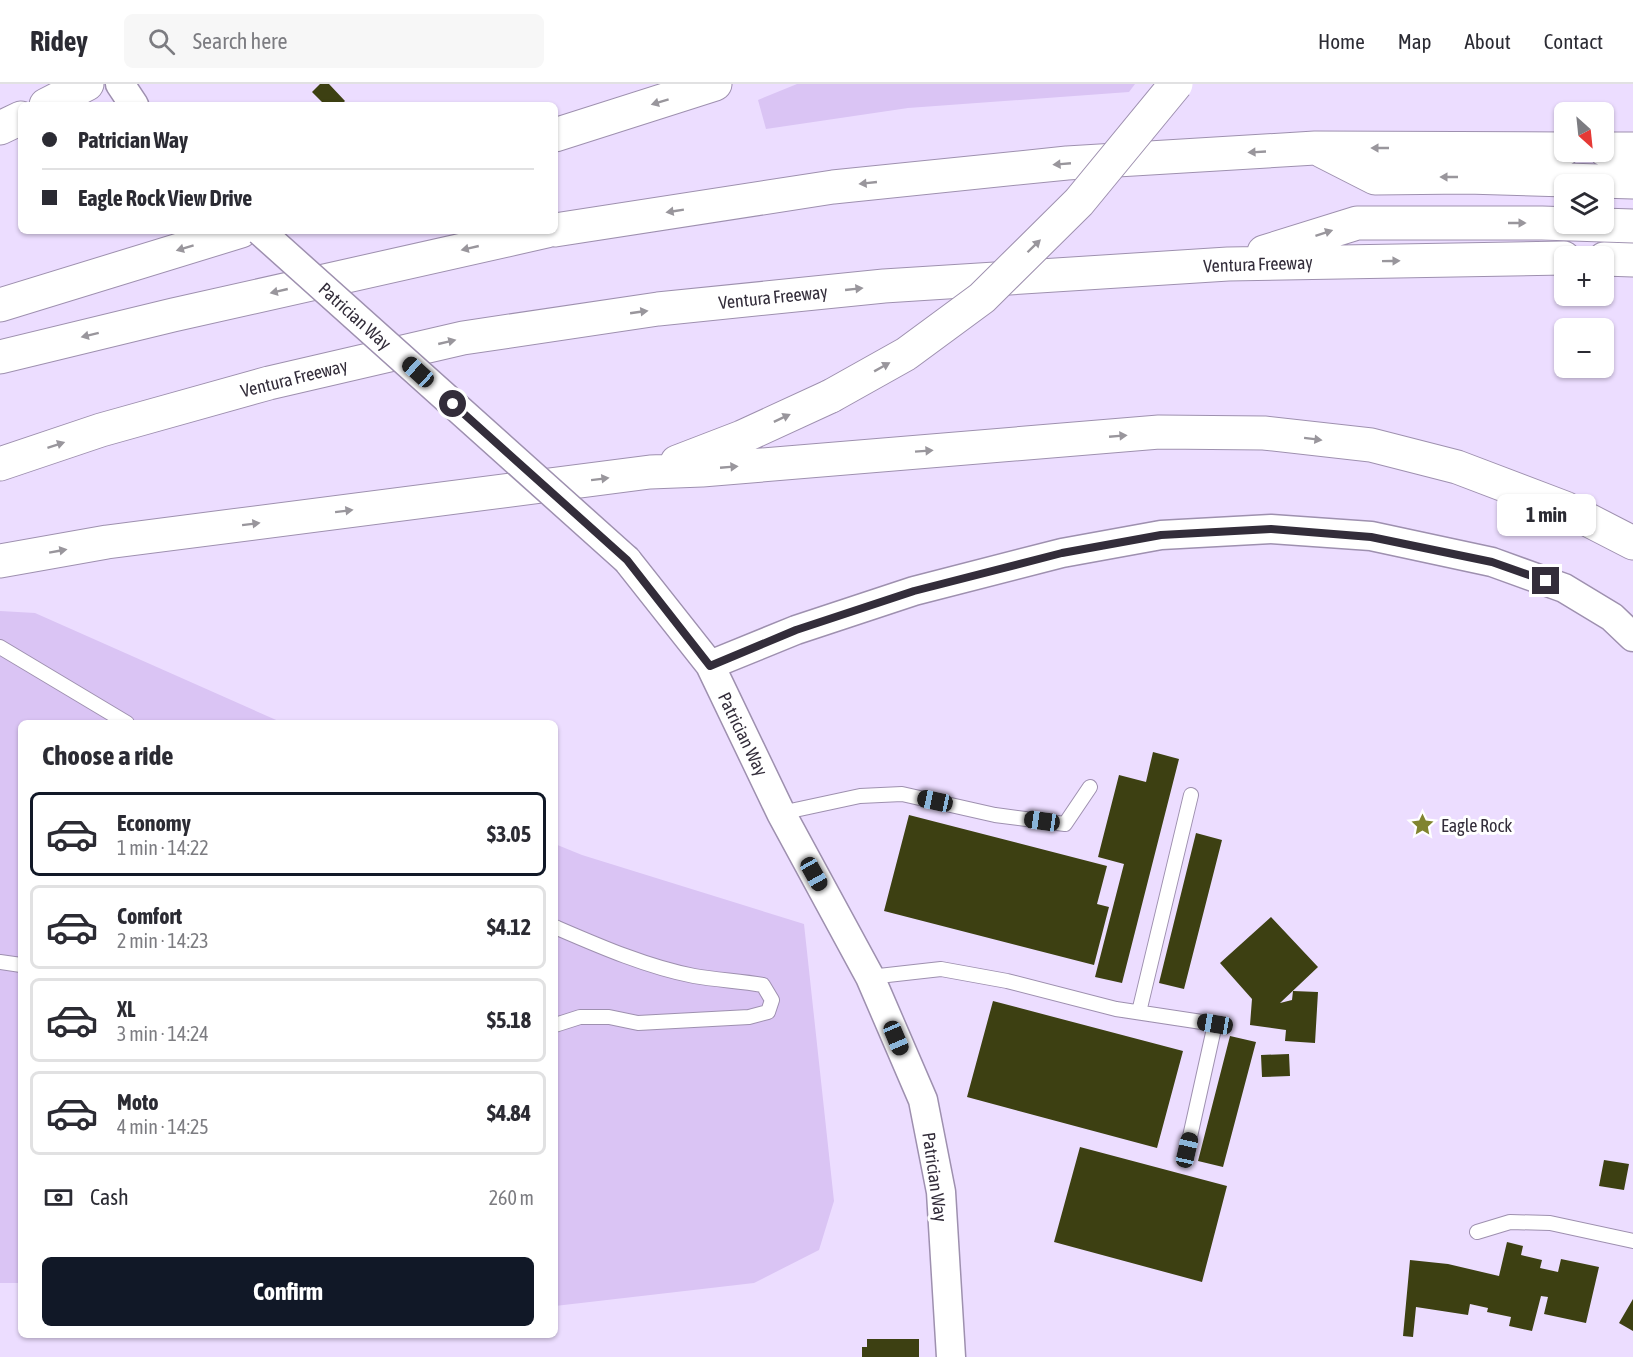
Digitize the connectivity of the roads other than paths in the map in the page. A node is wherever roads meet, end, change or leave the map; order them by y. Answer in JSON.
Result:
{"nodes":[{"id":1,"x":87,"y":84,"type":"edge"},
{"id":2,"x":120,"y":84,"type":"edge"},
{"id":3,"x":716,"y":84,"type":"edge"},
{"id":4,"x":1176,"y":84,"type":"edge"},
{"id":5,"x":52,"y":102,"type":"edge"},
{"id":6,"x":132,"y":102,"type":"edge"},
{"id":7,"x":18,"y":119,"type":"edge"},
{"id":8,"x":0,"y":128,"type":"edge"},
{"id":9,"x":558,"y":134,"type":"edge"},
{"id":10,"x":1315,"y":148,"type":"junction"},
{"id":11,"x":1554,"y":149,"type":"edge"},
{"id":12,"x":1614,"y":149,"type":"edge"},
{"id":13,"x":1633,"y":149,"type":"edge"},
{"id":14,"x":1633,"y":182,"type":"edge"},
{"id":15,"x":1633,"y":226,"type":"edge"},
{"id":16,"x":558,"y":230,"type":"edge"},
{"id":17,"x":231,"y":234,"type":"edge"},
{"id":18,"x":263,"y":234,"type":"edge"},
{"id":19,"x":534,"y":234,"type":"edge"},
{"id":20,"x":1554,"y":258,"type":"edge"},
{"id":21,"x":1614,"y":259,"type":"edge"},
{"id":22,"x":1633,"y":260,"type":"edge"},
{"id":23,"x":1228,"y":264,"type":"junction"},
{"id":24,"x":0,"y":305,"type":"edge"},
{"id":25,"x":0,"y":357,"type":"edge"},
{"id":26,"x":0,"y":464,"type":"edge"},
{"id":27,"x":650,"y":472,"type":"junction"},
{"id":28,"x":1633,"y":543,"type":"edge"},
{"id":29,"x":0,"y":561,"type":"edge"},
{"id":30,"x":1633,"y":637,"type":"edge"},
{"id":31,"x":0,"y":647,"type":"edge"},
{"id":32,"x":710,"y":666,"type":"junction"},
{"id":33,"x":122,"y":720,"type":"edge"},
{"id":34,"x":1090,"y":788,"type":"dead end"},
{"id":35,"x":1191,"y":795,"type":"dead end"},
{"id":36,"x":781,"y":813,"type":"junction"},
{"id":37,"x":558,"y":928,"type":"edge"},
{"id":38,"x":0,"y":962,"type":"edge"},
{"id":39,"x":18,"y":965,"type":"edge"},
{"id":40,"x":870,"y":977,"type":"junction"},
{"id":41,"x":1139,"y":1012,"type":"junction"},
{"id":42,"x":558,"y":1024,"type":"edge"},
{"id":43,"x":1187,"y":1150,"type":"dead end"},
{"id":44,"x":1477,"y":1232,"type":"dead end"},
{"id":45,"x":1633,"y":1241,"type":"edge"},
{"id":46,"x":951,"y":1357,"type":"edge"}],
"edges":[{"from":1,"to":5,"type":"main road"},
{"from":2,"to":6,"type":"street"},
{"from":3,"to":9,"type":"main road","one_way":true},
{"from":27,"to":4,"type":"main road","one_way":true,"bridge":true},
{"from":7,"to":8,"type":"main road"},
{"from":11,"to":10,"type":"main road","one_way":true},
{"from":14,"to":10,"type":"main road","one_way":true},
{"from":10,"to":16,"type":"main road","one_way":true},
{"from":12,"to":13,"type":"main road"},
{"from":23,"to":15,"type":"main road","one_way":true},
{"from":17,"to":24,"type":"main road","one_way":true},
{"from":18,"to":32,"type":"street","name":"Patrician Way","bridge":true},
{"from":19,"to":25,"type":"main road","one_way":true},
{"from":23,"to":20,"type":"main road","name":"Ventura Freeway","one_way":true},
{"from":21,"to":22,"type":"main road"},
{"from":26,"to":23,"type":"main road","name":"Ventura Freeway","one_way":true},
{"from":27,"to":28,"type":"main road","one_way":true},
{"from":29,"to":27,"type":"main road","one_way":true},
{"from":30,"to":32,"type":"street"},
{"from":31,"to":33,"type":"lane"},
{"from":32,"to":36,"type":"street","name":"Patrician Way"},
{"from":34,"to":36,"type":"lane"},
{"from":35,"to":41,"type":"lane"},
{"from":36,"to":40,"type":"street","name":"Patrician Way"},
{"from":37,"to":42,"type":"lane"},
{"from":38,"to":39,"type":"lane"},
{"from":40,"to":41,"type":"lane"},
{"from":40,"to":46,"type":"street","name":"Patrician Way"},
{"from":41,"to":43,"type":"lane"},
{"from":44,"to":45,"type":"lane"}]}
